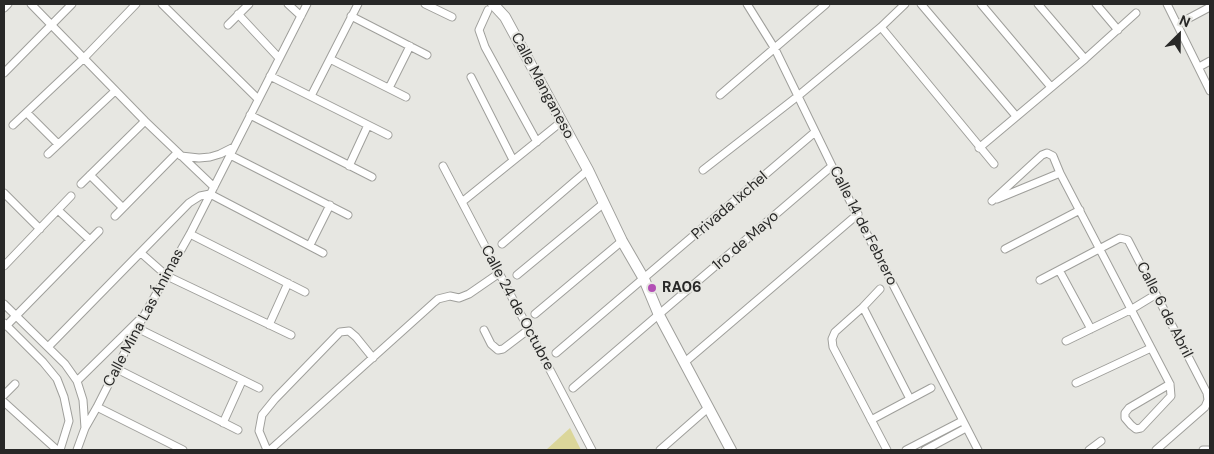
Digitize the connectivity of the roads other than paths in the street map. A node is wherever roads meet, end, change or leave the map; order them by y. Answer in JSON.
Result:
{"nodes":[{"id":1,"x":8,"y":4,"type":"edge"},
{"id":2,"x":31,"y":4,"type":"edge"},
{"id":3,"x":72,"y":4,"type":"edge"},
{"id":4,"x":136,"y":4,"type":"edge"},
{"id":5,"x":162,"y":4,"type":"edge"},
{"id":6,"x":248,"y":4,"type":"edge"},
{"id":7,"x":288,"y":4,"type":"edge"},
{"id":8,"x":307,"y":4,"type":"edge"},
{"id":9,"x":358,"y":4,"type":"edge"},
{"id":10,"x":425,"y":4,"type":"edge"},
{"id":11,"x":748,"y":4,"type":"edge"},
{"id":12,"x":826,"y":4,"type":"edge"},
{"id":13,"x":905,"y":4,"type":"edge"},
{"id":14,"x":921,"y":4,"type":"edge"},
{"id":15,"x":981,"y":4,"type":"edge"},
{"id":16,"x":1038,"y":4,"type":"edge"},
{"id":17,"x":1096,"y":4,"type":"edge"},
{"id":18,"x":1167,"y":4,"type":"edge"},
{"id":19,"x":491,"y":7,"type":"edge"},
{"id":20,"x":1210,"y":7,"type":"edge"},
{"id":21,"x":4,"y":8,"type":"edge"},
{"id":22,"x":1136,"y":13,"type":"dead end"},
{"id":23,"x":238,"y":14,"type":"junction"},
{"id":24,"x":301,"y":16,"type":"junction"},
{"id":25,"x":351,"y":16,"type":"junction"},
{"id":26,"x":452,"y":17,"type":"dead end"},
{"id":27,"x":52,"y":24,"type":"junction"},
{"id":28,"x":228,"y":24,"type":"dead end"},
{"id":29,"x":1178,"y":24,"type":"junction"},
{"id":30,"x":881,"y":27,"type":"junction"},
{"id":31,"x":1118,"y":30,"type":"junction"},
{"id":32,"x":410,"y":46,"type":"junction"},
{"id":33,"x":775,"y":50,"type":"junction"},
{"id":34,"x":427,"y":55,"type":"dead end"},
{"id":35,"x":84,"y":58,"type":"junction"},
{"id":36,"x":279,"y":58,"type":"junction"},
{"id":37,"x":330,"y":59,"type":"junction"},
{"id":38,"x":1085,"y":59,"type":"junction"},
{"id":39,"x":1210,"y":61,"type":"edge"},
{"id":40,"x":1199,"y":67,"type":"junction"},
{"id":41,"x":4,"y":73,"type":"edge"},
{"id":42,"x":270,"y":76,"type":"junction"},
{"id":43,"x":470,"y":77,"type":"dead end"},
{"id":44,"x":1051,"y":87,"type":"junction"},
{"id":45,"x":390,"y":88,"type":"junction"},
{"id":46,"x":115,"y":90,"type":"junction"},
{"id":47,"x":1210,"y":90,"type":"edge"},
{"id":48,"x":720,"y":95,"type":"dead end"},
{"id":49,"x":311,"y":96,"type":"junction"},
{"id":50,"x":798,"y":96,"type":"junction"},
{"id":51,"x":406,"y":97,"type":"dead end"},
{"id":52,"x":258,"y":99,"type":"junction"},
{"id":53,"x":27,"y":113,"type":"junction"},
{"id":54,"x":250,"y":115,"type":"junction"},
{"id":55,"x":1016,"y":116,"type":"junction"},
{"id":56,"x":145,"y":121,"type":"junction"},
{"id":57,"x":562,"y":122,"type":"junction"},
{"id":58,"x":13,"y":125,"type":"dead end"},
{"id":59,"x":368,"y":125,"type":"junction"},
{"id":60,"x":815,"y":132,"type":"junction"},
{"id":61,"x":388,"y":135,"type":"dead end"},
{"id":62,"x":537,"y":142,"type":"junction"},
{"id":63,"x":58,"y":144,"type":"junction"},
{"id":64,"x":234,"y":147,"type":"junction"},
{"id":65,"x":979,"y":148,"type":"junction"},
{"id":66,"x":48,"y":154,"type":"dead end"},
{"id":67,"x":179,"y":155,"type":"junction"},
{"id":68,"x":230,"y":155,"type":"junction"},
{"id":69,"x":513,"y":160,"type":"junction"},
{"id":70,"x":994,"y":164,"type":"dead end"},
{"id":71,"x":348,"y":166,"type":"junction"},
{"id":72,"x":443,"y":166,"type":"dead end"},
{"id":73,"x":832,"y":166,"type":"junction"},
{"id":74,"x":588,"y":170,"type":"junction"},
{"id":75,"x":704,"y":170,"type":"dead end"},
{"id":76,"x":1060,"y":172,"type":"junction"},
{"id":77,"x":90,"y":175,"type":"junction"},
{"id":78,"x":372,"y":177,"type":"dead end"},
{"id":79,"x":81,"y":184,"type":"dead end"},
{"id":80,"x":214,"y":187,"type":"junction"},
{"id":81,"x":210,"y":194,"type":"junction"},
{"id":82,"x":71,"y":196,"type":"dead end"},
{"id":83,"x":5,"y":197,"type":"edge"},
{"id":84,"x":462,"y":202,"type":"junction"},
{"id":85,"x":330,"y":205,"type":"junction"},
{"id":86,"x":600,"y":206,"type":"junction"},
{"id":87,"x":122,"y":207,"type":"junction"},
{"id":88,"x":58,"y":210,"type":"junction"},
{"id":89,"x":1080,"y":210,"type":"junction"},
{"id":90,"x":858,"y":214,"type":"junction"},
{"id":91,"x":348,"y":215,"type":"dead end"},
{"id":92,"x":114,"y":216,"type":"dead end"},
{"id":93,"x":40,"y":229,"type":"junction"},
{"id":94,"x":99,"y":231,"type":"dead end"},
{"id":95,"x":190,"y":234,"type":"junction"},
{"id":96,"x":90,"y":240,"type":"junction"},
{"id":97,"x":622,"y":240,"type":"junction"},
{"id":98,"x":502,"y":244,"type":"dead end"},
{"id":99,"x":310,"y":245,"type":"junction"},
{"id":100,"x":1005,"y":249,"type":"dead end"},
{"id":101,"x":1100,"y":249,"type":"junction"},
{"id":102,"x":140,"y":253,"type":"junction"},
{"id":103,"x":323,"y":253,"type":"dead end"},
{"id":104,"x":4,"y":266,"type":"edge"},
{"id":105,"x":1058,"y":270,"type":"junction"},
{"id":106,"x":498,"y":274,"type":"junction"},
{"id":107,"x":517,"y":275,"type":"dead end"},
{"id":108,"x":167,"y":276,"type":"junction"},
{"id":109,"x":644,"y":279,"type":"junction"},
{"id":110,"x":1040,"y":280,"type":"dead end"},
{"id":111,"x":288,"y":283,"type":"junction"},
{"id":112,"x":880,"y":289,"type":"dead end"},
{"id":113,"x":305,"y":292,"type":"dead end"},
{"id":114,"x":1155,"y":295,"type":"junction"},
{"id":115,"x":4,"y":304,"type":"edge"},
{"id":116,"x":863,"y":307,"type":"junction"},
{"id":117,"x":1132,"y":309,"type":"junction"},
{"id":118,"x":145,"y":314,"type":"junction"},
{"id":119,"x":535,"y":314,"type":"dead end"},
{"id":120,"x":659,"y":315,"type":"junction"},
{"id":121,"x":16,"y":316,"type":"junction"},
{"id":122,"x":5,"y":324,"type":"edge"},
{"id":123,"x":269,"y":325,"type":"junction"},
{"id":124,"x":137,"y":328,"type":"junction"},
{"id":125,"x":1091,"y":329,"type":"junction"},
{"id":126,"x":484,"y":330,"type":"dead end"},
{"id":127,"x":528,"y":330,"type":"junction"},
{"id":128,"x":291,"y":335,"type":"dead end"},
{"id":129,"x":1066,"y":341,"type":"dead end"},
{"id":130,"x":48,"y":347,"type":"junction"},
{"id":131,"x":1151,"y":348,"type":"junction"},
{"id":132,"x":556,"y":353,"type":"dead end"},
{"id":133,"x":373,"y":358,"type":"junction"},
{"id":134,"x":685,"y":362,"type":"junction"},
{"id":135,"x":117,"y":369,"type":"junction"},
{"id":136,"x":77,"y":381,"type":"junction"},
{"id":137,"x":242,"y":381,"type":"junction"},
{"id":138,"x":1076,"y":383,"type":"dead end"},
{"id":139,"x":14,"y":384,"type":"dead end"},
{"id":140,"x":1170,"y":384,"type":"junction"},
{"id":141,"x":258,"y":388,"type":"dead end"},
{"id":142,"x":573,"y":388,"type":"dead end"},
{"id":143,"x":931,"y":388,"type":"dead end"},
{"id":144,"x":4,"y":395,"type":"edge"},
{"id":145,"x":910,"y":399,"type":"junction"},
{"id":146,"x":1209,"y":401,"type":"edge"},
{"id":147,"x":4,"y":402,"type":"edge"},
{"id":148,"x":97,"y":407,"type":"junction"},
{"id":149,"x":709,"y":407,"type":"junction"},
{"id":150,"x":871,"y":420,"type":"junction"},
{"id":151,"x":962,"y":421,"type":"junction"},
{"id":152,"x":224,"y":423,"type":"junction"},
{"id":153,"x":85,"y":428,"type":"junction"},
{"id":154,"x":966,"y":428,"type":"junction"},
{"id":155,"x":238,"y":430,"type":"dead end"},
{"id":156,"x":1101,"y":441,"type":"dead end"},
{"id":157,"x":58,"y":450,"type":"edge"},
{"id":158,"x":79,"y":450,"type":"edge"},
{"id":159,"x":183,"y":450,"type":"edge"},
{"id":160,"x":268,"y":450,"type":"edge"},
{"id":161,"x":592,"y":450,"type":"edge"},
{"id":162,"x":660,"y":450,"type":"edge"},
{"id":163,"x":731,"y":450,"type":"edge"},
{"id":164,"x":887,"y":450,"type":"edge"},
{"id":165,"x":906,"y":450,"type":"edge"},
{"id":166,"x":925,"y":450,"type":"edge"},
{"id":167,"x":978,"y":450,"type":"edge"},
{"id":168,"x":1089,"y":450,"type":"edge"},
{"id":169,"x":1156,"y":450,"type":"edge"},
{"id":170,"x":1203,"y":450,"type":"edge"},
{"id":171,"x":1208,"y":450,"type":"edge"}],
"edges":[{"from":1,"to":21,"type":"street"},
{"from":2,"to":27,"type":"street"},
{"from":3,"to":27,"type":"street"},
{"from":4,"to":35,"type":"street"},
{"from":5,"to":52,"type":"street"},
{"from":6,"to":23,"type":"street"},
{"from":7,"to":24,"type":"street"},
{"from":8,"to":24,"type":"street","name":"Calle Mina Las Ánimas"},
{"from":9,"to":25,"type":"street"},
{"from":10,"to":26,"type":"street"},
{"from":11,"to":33,"type":"street","name":"Calle 14 de Febrero"},
{"from":12,"to":33,"type":"street"},
{"from":13,"to":30,"type":"street"},
{"from":14,"to":55,"type":"street"},
{"from":15,"to":44,"type":"street"},
{"from":16,"to":38,"type":"street"},
{"from":17,"to":31,"type":"street"},
{"from":18,"to":29,"type":"street"},
{"from":19,"to":57,"type":"street","name":"Calle Manganeso"},
{"from":19,"to":62,"type":"street"},
{"from":20,"to":29,"type":"street"},
{"from":22,"to":31,"type":"street"},
{"from":23,"to":28,"type":"street"},
{"from":23,"to":36,"type":"street"},
{"from":24,"to":36,"type":"street","name":"Calle Mina Las Ánimas"},
{"from":25,"to":32,"type":"street"},
{"from":25,"to":37,"type":"street"},
{"from":27,"to":35,"type":"street"},
{"from":27,"to":41,"type":"street"},
{"from":29,"to":40,"type":"street"},
{"from":30,"to":50,"type":"street"},
{"from":30,"to":65,"type":"street"},
{"from":31,"to":38,"type":"street"},
{"from":32,"to":34,"type":"street"},
{"from":32,"to":45,"type":"street"},
{"from":33,"to":48,"type":"street"},
{"from":33,"to":50,"type":"street","name":"Calle 14 de Febrero"},
{"from":35,"to":46,"type":"street"},
{"from":35,"to":53,"type":"street"},
{"from":36,"to":42,"type":"street","name":"Calle Mina Las Ánimas"},
{"from":37,"to":45,"type":"street"},
{"from":37,"to":49,"type":"street"},
{"from":38,"to":44,"type":"street"},
{"from":39,"to":40,"type":"street"},
{"from":40,"to":47,"type":"street"},
{"from":42,"to":49,"type":"street"},
{"from":42,"to":52,"type":"street","name":"Calle Mina Las Ánimas"},
{"from":43,"to":69,"type":"street"},
{"from":44,"to":55,"type":"street"},
{"from":45,"to":51,"type":"street"},
{"from":46,"to":56,"type":"street"},
{"from":46,"to":63,"type":"street"},
{"from":49,"to":59,"type":"street"},
{"from":50,"to":60,"type":"street","name":"Calle 14 de Febrero"},
{"from":50,"to":75,"type":"street"},
{"from":52,"to":54,"type":"street","name":"Calle Mina Las Ánimas"},
{"from":53,"to":58,"type":"street"},
{"from":53,"to":63,"type":"street"},
{"from":54,"to":64,"type":"street","name":"Calle Mina Las Ánimas"},
{"from":54,"to":71,"type":"street"},
{"from":55,"to":65,"type":"street"},
{"from":56,"to":67,"type":"street"},
{"from":56,"to":77,"type":"street"},
{"from":57,"to":62,"type":"street"},
{"from":57,"to":74,"type":"street","name":"Calle Manganeso"},
{"from":59,"to":61,"type":"street"},
{"from":59,"to":71,"type":"street"},
{"from":60,"to":73,"type":"street","name":"Calle 14 de Febrero"},
{"from":60,"to":109,"type":"street","name":"Privada Ixchel"},
{"from":62,"to":69,"type":"street"},
{"from":63,"to":66,"type":"street"},
{"from":64,"to":67,"type":"street"},
{"from":64,"to":68,"type":"street","name":"Calle Mina Las Ánimas"},
{"from":65,"to":70,"type":"street"},
{"from":67,"to":80,"type":"street"},
{"from":67,"to":87,"type":"street"},
{"from":68,"to":80,"type":"street","name":"Calle Mina Las Ánimas"},
{"from":68,"to":85,"type":"street"},
{"from":69,"to":84,"type":"street"},
{"from":71,"to":78,"type":"street"},
{"from":72,"to":84,"type":"street","name":"Calle 24 de Octubre"},
{"from":73,"to":90,"type":"street","name":"Calle 14 de Febrero"},
{"from":73,"to":120,"type":"street","name":"1ro de Mayo"},
{"from":74,"to":86,"type":"street","name":"Calle Manganeso"},
{"from":74,"to":98,"type":"street"},
{"from":76,"to":76,"type":"street"},
{"from":76,"to":89,"type":"street"},
{"from":77,"to":79,"type":"street"},
{"from":77,"to":87,"type":"street"},
{"from":80,"to":81,"type":"street","name":"Calle Mina Las Ánimas"},
{"from":81,"to":95,"type":"street","name":"Calle Mina Las Ánimas"},
{"from":81,"to":99,"type":"street"},
{"from":81,"to":102,"type":"street"},
{"from":82,"to":88,"type":"street"},
{"from":83,"to":93,"type":"street"},
{"from":84,"to":106,"type":"street","name":"Calle 24 de Octubre"},
{"from":85,"to":91,"type":"street"},
{"from":85,"to":99,"type":"street"},
{"from":86,"to":97,"type":"street","name":"Calle Manganeso"},
{"from":86,"to":107,"type":"street"},
{"from":87,"to":92,"type":"street"},
{"from":88,"to":93,"type":"street"},
{"from":88,"to":96,"type":"street"},
{"from":89,"to":100,"type":"street"},
{"from":89,"to":101,"type":"street"},
{"from":90,"to":134,"type":"street"},
{"from":90,"to":151,"type":"street","name":"Calle 14 de Febrero"},
{"from":93,"to":104,"type":"street"},
{"from":94,"to":96,"type":"street"},
{"from":95,"to":108,"type":"street","name":"Calle Mina Las Ánimas"},
{"from":95,"to":111,"type":"street"},
{"from":96,"to":121,"type":"street"},
{"from":97,"to":109,"type":"street","name":"Calle Manganeso"},
{"from":97,"to":119,"type":"street"},
{"from":99,"to":103,"type":"street"},
{"from":101,"to":105,"type":"street"},
{"from":101,"to":114,"type":"street","name":"Calle 6 de Abril"},
{"from":101,"to":117,"type":"street"},
{"from":102,"to":108,"type":"street"},
{"from":102,"to":130,"type":"street"},
{"from":105,"to":110,"type":"street"},
{"from":105,"to":125,"type":"street"},
{"from":106,"to":127,"type":"street","name":"Calle 24 de Octubre"},
{"from":106,"to":133,"type":"street"},
{"from":108,"to":118,"type":"street","name":"Calle Mina Las Ánimas"},
{"from":108,"to":123,"type":"street"},
{"from":109,"to":120,"type":"street","name":"Calle Manganeso"},
{"from":109,"to":132,"type":"street","name":"Privada Ixchel"},
{"from":111,"to":113,"type":"street"},
{"from":111,"to":123,"type":"street"},
{"from":112,"to":116,"type":"street"},
{"from":114,"to":117,"type":"street"},
{"from":114,"to":146,"type":"street","name":"Calle 6 de Abril"},
{"from":115,"to":121,"type":"street"},
{"from":116,"to":145,"type":"street"},
{"from":116,"to":150,"type":"street"},
{"from":117,"to":125,"type":"street"},
{"from":117,"to":131,"type":"street"},
{"from":118,"to":124,"type":"street","name":"Calle Mina Las Ánimas"},
{"from":118,"to":136,"type":"street"},
{"from":120,"to":134,"type":"street","name":"Calle Manganeso"},
{"from":120,"to":142,"type":"street","name":"1ro de Mayo"},
{"from":121,"to":122,"type":"street"},
{"from":121,"to":130,"type":"street"},
{"from":122,"to":157,"type":"street"},
{"from":123,"to":128,"type":"street"},
{"from":124,"to":135,"type":"street","name":"Calle Mina Las Ánimas"},
{"from":124,"to":137,"type":"street"},
{"from":125,"to":129,"type":"street"},
{"from":126,"to":127,"type":"street"},
{"from":127,"to":161,"type":"street","name":"Calle 24 de Octubre"},
{"from":130,"to":136,"type":"street"},
{"from":131,"to":138,"type":"street"},
{"from":131,"to":140,"type":"street"},
{"from":133,"to":160,"type":"street"},
{"from":133,"to":160,"type":"street"},
{"from":134,"to":149,"type":"street","name":"Calle Manganeso"},
{"from":135,"to":148,"type":"street","name":"Calle Mina Las Ánimas"},
{"from":135,"to":152,"type":"street"},
{"from":136,"to":153,"type":"street"},
{"from":137,"to":141,"type":"street"},
{"from":137,"to":152,"type":"street"},
{"from":139,"to":144,"type":"street"},
{"from":140,"to":140,"type":"street"},
{"from":143,"to":145,"type":"street"},
{"from":145,"to":150,"type":"street"},
{"from":146,"to":169,"type":"street","name":"Calle 6 de Abril"},
{"from":147,"to":157,"type":"street"},
{"from":148,"to":153,"type":"street","name":"Calle Mina Las Ánimas"},
{"from":148,"to":159,"type":"street"},
{"from":149,"to":162,"type":"street"},
{"from":149,"to":163,"type":"street","name":"Calle Manganeso"},
{"from":150,"to":164,"type":"street"},
{"from":151,"to":154,"type":"street","name":"Calle 14 de Febrero"},
{"from":151,"to":165,"type":"street"},
{"from":152,"to":155,"type":"street"},
{"from":153,"to":158,"type":"street","name":"Calle Mina Las Ánimas"},
{"from":154,"to":166,"type":"street"},
{"from":154,"to":167,"type":"street","name":"Calle 14 de Febrero"},
{"from":156,"to":168,"type":"street"},
{"from":170,"to":171,"type":"street"}]}
